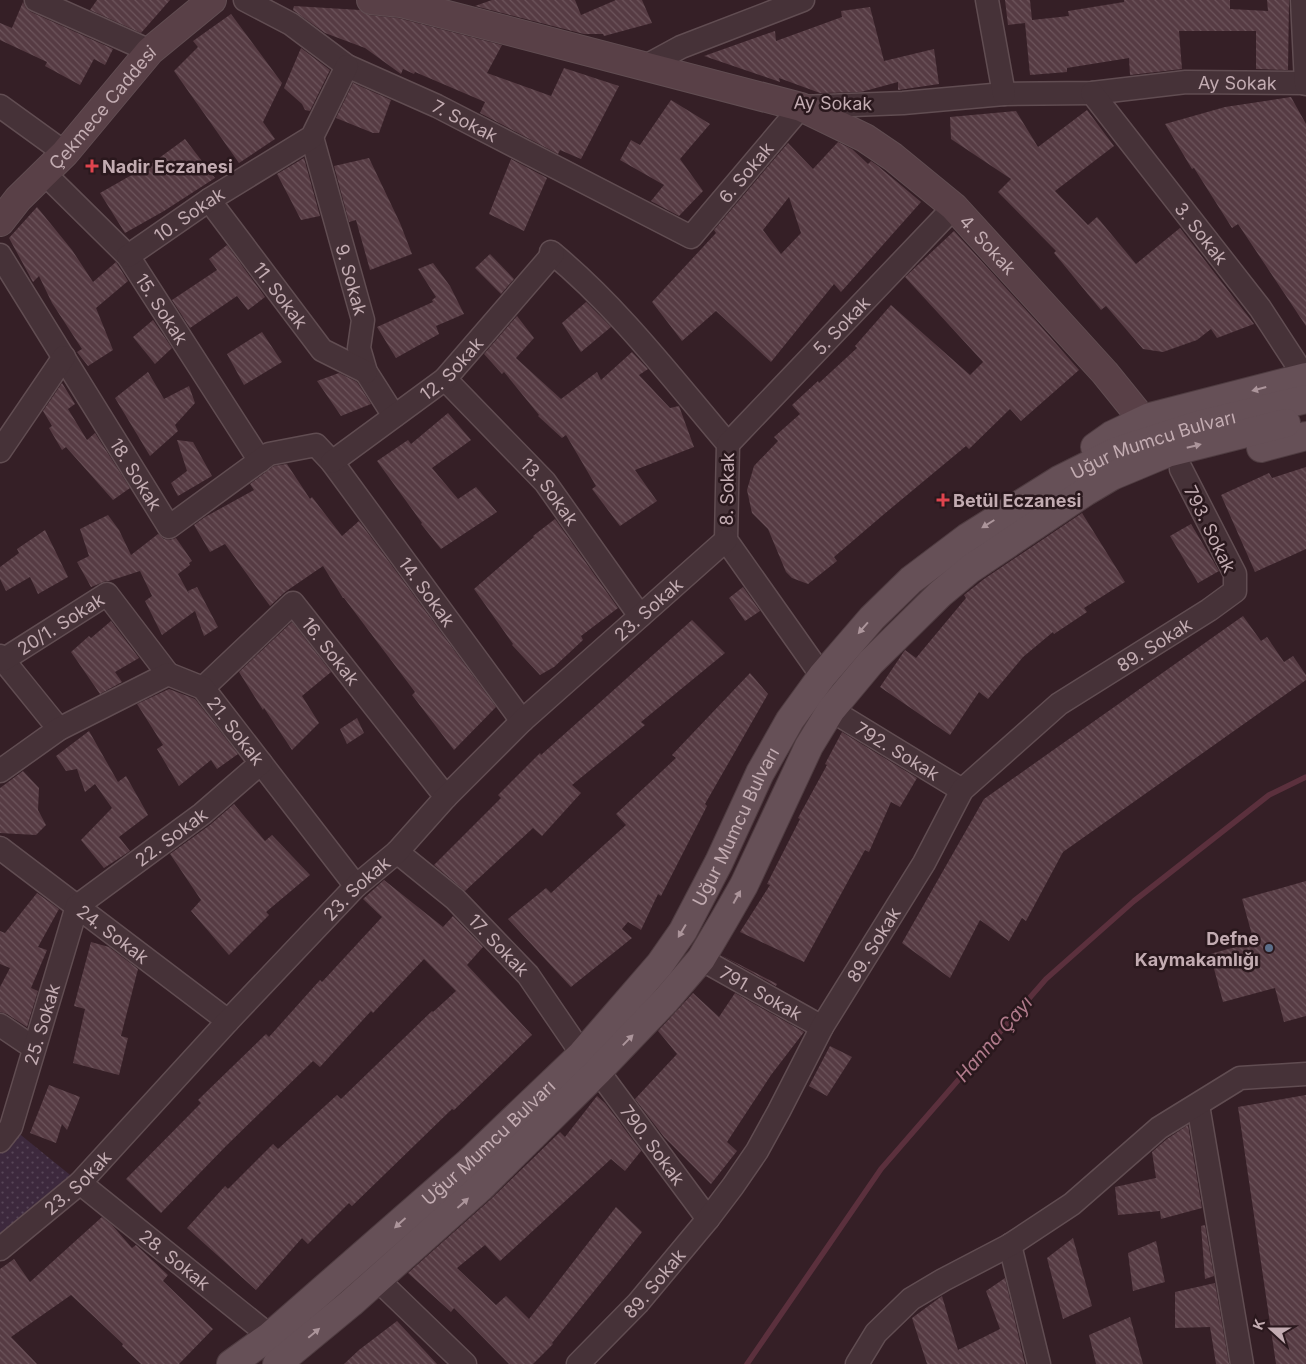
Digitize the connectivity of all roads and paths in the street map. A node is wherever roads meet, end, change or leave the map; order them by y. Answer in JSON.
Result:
{"nodes":[{"id":1,"x":36,"y":0,"type":"edge"},
{"id":2,"x":212,"y":0,"type":"edge"},
{"id":3,"x":244,"y":0,"type":"edge"},
{"id":4,"x":372,"y":0,"type":"edge"},
{"id":5,"x":804,"y":0,"type":"edge"},
{"id":6,"x":987,"y":0,"type":"edge"},
{"id":7,"x":1302,"y":0,"type":"edge"},
{"id":8,"x":409,"y":2,"type":"edge"},
{"id":9,"x":150,"y":51,"type":"junction"},
{"id":10,"x":347,"y":66,"type":"junction"},
{"id":11,"x":646,"y":66,"type":"junction"},
{"id":12,"x":1306,"y":83,"type":"edge"},
{"id":13,"x":1092,"y":93,"type":"junction"},
{"id":14,"x":1004,"y":94,"type":"junction"},
{"id":15,"x":0,"y":106,"type":"edge"},
{"id":16,"x":801,"y":106,"type":"junction"},
{"id":17,"x":312,"y":138,"type":"junction"},
{"id":18,"x":65,"y":153,"type":"junction"},
{"id":19,"x":44,"y":173,"type":"junction"},
{"id":20,"x":209,"y":200,"type":"junction"},
{"id":21,"x":954,"y":207,"type":"junction"},
{"id":22,"x":0,"y":222,"type":"edge"},
{"id":23,"x":690,"y":236,"type":"joint"},
{"id":24,"x":552,"y":253,"type":"joint"},
{"id":25,"x":0,"y":255,"type":"edge"},
{"id":26,"x":128,"y":256,"type":"junction"},
{"id":27,"x":64,"y":357,"type":"junction"},
{"id":28,"x":366,"y":372,"type":"junction"},
{"id":29,"x":446,"y":379,"type":"junction"},
{"id":30,"x":1306,"y":384,"type":"edge"},
{"id":31,"x":394,"y":416,"type":"junction"},
{"id":32,"x":1306,"y":418,"type":"edge"},
{"id":33,"x":1143,"y":420,"type":"junction"},
{"id":34,"x":1306,"y":436,"type":"edge"},
{"id":35,"x":728,"y":444,"type":"junction"},
{"id":36,"x":0,"y":452,"type":"edge"},
{"id":37,"x":260,"y":461,"type":"junction"},
{"id":38,"x":332,"y":462,"type":"junction"},
{"id":39,"x":1180,"y":469,"type":"junction"},
{"id":40,"x":1059,"y":480,"type":"junction"},
{"id":41,"x":1085,"y":492,"type":"junction"},
{"id":42,"x":726,"y":540,"type":"junction"},
{"id":43,"x":1235,"y":591,"type":"joint"},
{"id":44,"x":640,"y":616,"type":"junction"},
{"id":45,"x":2,"y":658,"type":"edge"},
{"id":46,"x":168,"y":674,"type":"junction"},
{"id":47,"x":822,"y":676,"type":"junction"},
{"id":48,"x":203,"y":688,"type":"junction"},
{"id":49,"x":832,"y":710,"type":"junction"},
{"id":50,"x":522,"y":721,"type":"junction"},
{"id":51,"x":59,"y":729,"type":"junction"},
{"id":52,"x":261,"y":762,"type":"junction"},
{"id":53,"x":0,"y":772,"type":"edge"},
{"id":54,"x":962,"y":790,"type":"junction"},
{"id":55,"x":446,"y":797,"type":"junction"},
{"id":56,"x":0,"y":848,"type":"edge"},
{"id":57,"x":397,"y":852,"type":"junction"},
{"id":58,"x":356,"y":886,"type":"junction"},
{"id":59,"x":78,"y":906,"type":"junction"},
{"id":60,"x":701,"y":959,"type":"junction"},
{"id":61,"x":228,"y":1021,"type":"junction"},
{"id":62,"x":0,"y":1025,"type":"edge"},
{"id":63,"x":822,"y":1027,"type":"junction"},
{"id":64,"x":34,"y":1048,"type":"junction"},
{"id":65,"x":590,"y":1063,"type":"junction"},
{"id":66,"x":1306,"y":1074,"type":"edge"},
{"id":67,"x":1198,"y":1104,"type":"junction"},
{"id":68,"x":0,"y":1141,"type":"edge"},
{"id":69,"x":80,"y":1183,"type":"junction"},
{"id":70,"x":708,"y":1219,"type":"junction"},
{"id":71,"x":1010,"y":1245,"type":"junction"},
{"id":72,"x":0,"y":1249,"type":"edge"},
{"id":73,"x":377,"y":1279,"type":"junction"},
{"id":74,"x":270,"y":1336,"type":"junction"},
{"id":75,"x":231,"y":1364,"type":"edge"},
{"id":76,"x":277,"y":1364,"type":"edge"},
{"id":77,"x":465,"y":1364,"type":"edge"},
{"id":78,"x":578,"y":1364,"type":"edge"},
{"id":79,"x":857,"y":1364,"type":"edge"},
{"id":80,"x":1039,"y":1364,"type":"edge"},
{"id":81,"x":1242,"y":1364,"type":"edge"}],
"edges":[{"from":1,"to":9,"type":"street"},
{"from":2,"to":9,"type":"main road","name":"Çekmece Caddesi"},
{"from":3,"to":10,"type":"street","name":"7. Sokak"},
{"from":4,"to":8,"type":"main road","name":"Ay Sokak"},
{"from":5,"to":11,"type":"street"},
{"from":6,"to":14,"type":"street"},
{"from":7,"to":12,"type":"street"},
{"from":8,"to":11,"type":"main road","name":"Ay Sokak"},
{"from":9,"to":18,"type":"main road","name":"Çekmece Caddesi"},
{"from":10,"to":17,"type":"street"},
{"from":10,"to":23,"type":"street","name":"7. Sokak"},
{"from":11,"to":16,"type":"main road","name":"Ay Sokak"},
{"from":12,"to":13,"type":"street","name":"Ay Sokak"},
{"from":13,"to":14,"type":"street","name":"Ay Sokak"},
{"from":13,"to":30,"type":"street","name":"3. Sokak"},
{"from":14,"to":16,"type":"street","name":"Ay Sokak"},
{"from":15,"to":18,"type":"street"},
{"from":16,"to":21,"type":"main road","name":"4. Sokak"},
{"from":16,"to":23,"type":"street","name":"6. Sokak"},
{"from":17,"to":20,"type":"street","name":"10. Sokak"},
{"from":17,"to":28,"type":"street","name":"9. Sokak"},
{"from":18,"to":19,"type":"main road","name":"Çekmece Caddesi"},
{"from":19,"to":22,"type":"main road","name":"Çekmece Caddesi"},
{"from":19,"to":26,"type":"street","name":"15. Sokak"},
{"from":20,"to":26,"type":"street","name":"10. Sokak"},
{"from":20,"to":28,"type":"street","name":"11. Sokak"},
{"from":21,"to":33,"type":"main road","name":"4. Sokak"},
{"from":21,"to":35,"type":"street","name":"5. Sokak"},
{"from":24,"to":29,"type":"street","name":"12. Sokak"},
{"from":24,"to":35,"type":"street","name":"8. Sokak"},
{"from":25,"to":27,"type":"street","name":"18. Sokak"},
{"from":26,"to":37,"type":"street","name":"15. Sokak"},
{"from":27,"to":36,"type":"street"},
{"from":27,"to":37,"type":"street","name":"18. Sokak"},
{"from":28,"to":31,"type":"street","name":"9. Sokak"},
{"from":29,"to":31,"type":"street","name":"12. Sokak"},
{"from":29,"to":44,"type":"street","name":"13. Sokak"},
{"from":30,"to":33,"type":"main road","one_way":true},
{"from":30,"to":40,"type":"main road","name":"Uğur Mumcu Bulvarı"},
{"from":31,"to":38,"type":"street","name":"12. Sokak"},
{"from":41,"to":32,"type":"main road","name":"Uğur Mumcu Bulvarı","one_way":true},
{"from":33,"to":40,"type":"main road"},
{"from":34,"to":39,"type":"main road"},
{"from":35,"to":42,"type":"street","name":"8. Sokak"},
{"from":37,"to":38,"type":"street","name":"18. Sokak"},
{"from":38,"to":50,"type":"street","name":"14. Sokak"},
{"from":39,"to":41,"type":"main road"},
{"from":39,"to":43,"type":"street","name":"793. Sokak"},
{"from":40,"to":47,"type":"main road","name":"Uğur Mumcu Bulvarı","one_way":true},
{"from":41,"to":49,"type":"main road","name":"Uğur Mumcu Bulvarı"},
{"from":42,"to":44,"type":"street","name":"23. Sokak"},
{"from":42,"to":47,"type":"street","name":"8. Sokak"},
{"from":43,"to":54,"type":"street","name":"89. Sokak"},
{"from":44,"to":50,"type":"street","name":"23. Sokak"},
{"from":45,"to":46,"type":"street","name":"20/1. Sokak"},
{"from":45,"to":51,"type":"street"},
{"from":46,"to":48,"type":"street","name":"21. Sokak"},
{"from":46,"to":51,"type":"street"},
{"from":47,"to":65,"type":"main road","name":"Uğur Mumcu Bulvarı","one_way":true},
{"from":48,"to":52,"type":"street","name":"21. Sokak"},
{"from":48,"to":55,"type":"street","name":"16. Sokak"},
{"from":49,"to":54,"type":"street","name":"792. Sokak"},
{"from":60,"to":49,"type":"main road","name":"Uğur Mumcu Bulvarı","one_way":true},
{"from":50,"to":55,"type":"street","name":"23. Sokak"},
{"from":51,"to":53,"type":"street"},
{"from":52,"to":58,"type":"street","name":"21. Sokak"},
{"from":52,"to":59,"type":"street","name":"22. Sokak"},
{"from":54,"to":63,"type":"street","name":"89. Sokak"},
{"from":55,"to":57,"type":"street","name":"23. Sokak"},
{"from":56,"to":59,"type":"street","name":"24. Sokak"},
{"from":57,"to":58,"type":"street","name":"23. Sokak"},
{"from":57,"to":65,"type":"street","name":"17. Sokak"},
{"from":58,"to":61,"type":"street","name":"23. Sokak"},
{"from":59,"to":61,"type":"street","name":"24. Sokak"},
{"from":59,"to":64,"type":"street","name":"25. Sokak"},
{"from":60,"to":63,"type":"street","name":"791. Sokak"},
{"from":65,"to":60,"type":"main road","name":"Uğur Mumcu Bulvarı","one_way":true},
{"from":61,"to":69,"type":"street","name":"23. Sokak"},
{"from":62,"to":64,"type":"street"},
{"from":63,"to":70,"type":"street","name":"89. Sokak"},
{"from":64,"to":68,"type":"street","name":"25. Sokak"},
{"from":65,"to":70,"type":"street","name":"790. Sokak"},
{"from":73,"to":65,"type":"main road","name":"Uğur Mumcu Bulvarı","one_way":true},
{"from":65,"to":74,"type":"main road","name":"Uğur Mumcu Bulvarı","one_way":true},
{"from":66,"to":67,"type":"street"},
{"from":67,"to":71,"type":"street"},
{"from":67,"to":81,"type":"street"},
{"from":69,"to":72,"type":"street","name":"23. Sokak"},
{"from":69,"to":74,"type":"street","name":"28. Sokak"},
{"from":70,"to":78,"type":"street","name":"89. Sokak"},
{"from":71,"to":79,"type":"street"},
{"from":71,"to":80,"type":"street"},
{"from":76,"to":73,"type":"main road","name":"Uğur Mumcu Bulvarı","one_way":true},
{"from":73,"to":77,"type":"street"},
{"from":74,"to":75,"type":"main road","name":"Uğur Mumcu Bulvarı"}]}
